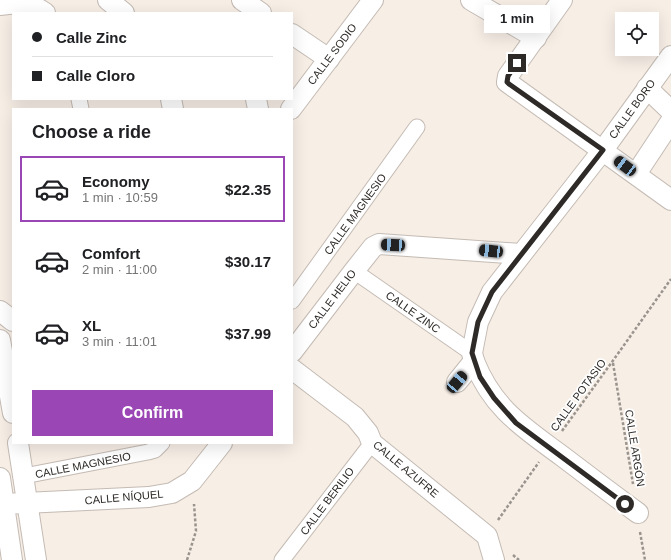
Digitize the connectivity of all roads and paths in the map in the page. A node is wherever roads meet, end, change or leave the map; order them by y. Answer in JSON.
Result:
{"nodes":[{"id":1,"x":108,"y":0,"type":"edge"},
{"id":2,"x":241,"y":0,"type":"edge"},
{"id":3,"x":374,"y":0,"type":"edge"},
{"id":4,"x":471,"y":0,"type":"edge"},
{"id":5,"x":562,"y":0,"type":"edge"},
{"id":6,"x":0,"y":5,"type":"edge"},
{"id":7,"x":43,"y":12,"type":"edge"},
{"id":8,"x":123,"y":12,"type":"edge"},
{"id":9,"x":243,"y":12,"type":"edge"},
{"id":10,"x":259,"y":12,"type":"edge"},
{"id":11,"x":293,"y":35,"type":"edge"},
{"id":12,"x":536,"y":38,"type":"junction"},
{"id":13,"x":671,"y":56,"type":"edge"},
{"id":14,"x":329,"y":59,"type":"junction"},
{"id":15,"x":647,"y":88,"type":"junction"},
{"id":16,"x":292,"y":108,"type":"edge"},
{"id":17,"x":671,"y":111,"type":"edge"},
{"id":18,"x":671,"y":121,"type":"edge"},
{"id":19,"x":417,"y":127,"type":"dead end"},
{"id":20,"x":603,"y":150,"type":"junction"},
{"id":21,"x":636,"y":174,"type":"junction"},
{"id":22,"x":671,"y":200,"type":"edge"},
{"id":23,"x":521,"y":254,"type":"junction"},
{"id":24,"x":354,"y":271,"type":"junction"},
{"id":25,"x":671,"y":278,"type":"edge"},
{"id":26,"x":293,"y":300,"type":"edge"},
{"id":27,"x":0,"y":311,"type":"edge"},
{"id":28,"x":12,"y":320,"type":"edge"},
{"id":29,"x":0,"y":340,"type":"edge"},
{"id":30,"x":293,"y":351,"type":"edge"},
{"id":31,"x":473,"y":357,"type":"junction"},
{"id":32,"x":612,"y":362,"type":"junction"},
{"id":33,"x":293,"y":370,"type":"edge"},
{"id":34,"x":457,"y":382,"type":"dead end"},
{"id":35,"x":12,"y":408,"type":"edge"},
{"id":36,"x":372,"y":443,"type":"junction"},
{"id":37,"x":18,"y":444,"type":"edge"},
{"id":38,"x":161,"y":444,"type":"edge"},
{"id":39,"x":221,"y":444,"type":"edge"},
{"id":40,"x":550,"y":447,"type":"junction"},
{"id":41,"x":24,"y":476,"type":"junction"},
{"id":42,"x":0,"y":478,"type":"edge"},
{"id":43,"x":192,"y":481,"type":"junction"},
{"id":44,"x":4,"y":504,"type":"junction"},
{"id":45,"x":28,"y":504,"type":"junction"},
{"id":46,"x":638,"y":513,"type":"junction"},
{"id":47,"x":487,"y":536,"type":"junction"},
{"id":48,"x":12,"y":560,"type":"edge"},
{"id":49,"x":36,"y":560,"type":"edge"},
{"id":50,"x":187,"y":560,"type":"edge"},
{"id":51,"x":282,"y":560,"type":"edge"},
{"id":52,"x":494,"y":560,"type":"edge"},
{"id":53,"x":645,"y":560,"type":"edge"}],
"edges":[{"from":1,"to":8,"type":"street"},
{"from":2,"to":9,"type":"street"},
{"from":2,"to":10,"type":"street"},
{"from":3,"to":14,"type":"street","name":"CALLE SODIO"},
{"from":4,"to":12,"type":"street"},
{"from":5,"to":12,"type":"street"},
{"from":6,"to":7,"type":"street"},
{"from":11,"to":14,"type":"street"},
{"from":12,"to":20,"type":"street"},
{"from":13,"to":15,"type":"street","name":"CALLE BORO"},
{"from":14,"to":16,"type":"street","name":"CALLE SODIO"},
{"from":15,"to":17,"type":"street"},
{"from":15,"to":20,"type":"street","name":"CALLE BORO"},
{"from":18,"to":21,"type":"street"},
{"from":19,"to":26,"type":"street","name":"CALLE MAGNESIO"},
{"from":20,"to":21,"type":"street"},
{"from":20,"to":23,"type":"street","name":"CALLE BORO"},
{"from":21,"to":22,"type":"street"},
{"from":23,"to":24,"type":"street","name":"CALLE HELIO"},
{"from":23,"to":31,"type":"street","name":"CALLE BORO"},
{"from":24,"to":30,"type":"street","name":"CALLE HELIO"},
{"from":24,"to":31,"type":"street","name":"CALLE ZINC"},
{"from":25,"to":32,"type":"path","name":"CALLE POTASIO"},
{"from":27,"to":28,"type":"street"},
{"from":29,"to":35,"type":"street"},
{"from":31,"to":34,"type":"street","name":"CALLE BORO"},
{"from":31,"to":40,"type":"street"},
{"from":32,"to":40,"type":"path","name":"CALLE POTASIO"},
{"from":32,"to":46,"type":"path","name":"CALLE ARGÓN"},
{"from":33,"to":36,"type":"street","name":"CALLE AZUFRE"},
{"from":36,"to":47,"type":"street","name":"CALLE AZUFRE"},
{"from":36,"to":51,"type":"street","name":"CALLE BERILIO"},
{"from":37,"to":41,"type":"street"},
{"from":38,"to":41,"type":"street","name":"CALLE MAGNESIO"},
{"from":39,"to":43,"type":"street","name":"CALLE NÍQUEL"},
{"from":40,"to":46,"type":"street"},
{"from":40,"to":47,"type":"path","name":"CALLE POTASIO"},
{"from":41,"to":45,"type":"street"},
{"from":42,"to":44,"type":"street"},
{"from":43,"to":45,"type":"street","name":"CALLE NÍQUEL"},
{"from":43,"to":50,"type":"path"},
{"from":44,"to":45,"type":"street","name":"CALLE NÍQUEL"},
{"from":44,"to":48,"type":"street"},
{"from":45,"to":49,"type":"street"},
{"from":46,"to":53,"type":"path","name":"CALLE ARGÓN"},
{"from":47,"to":52,"type":"street"}]}
